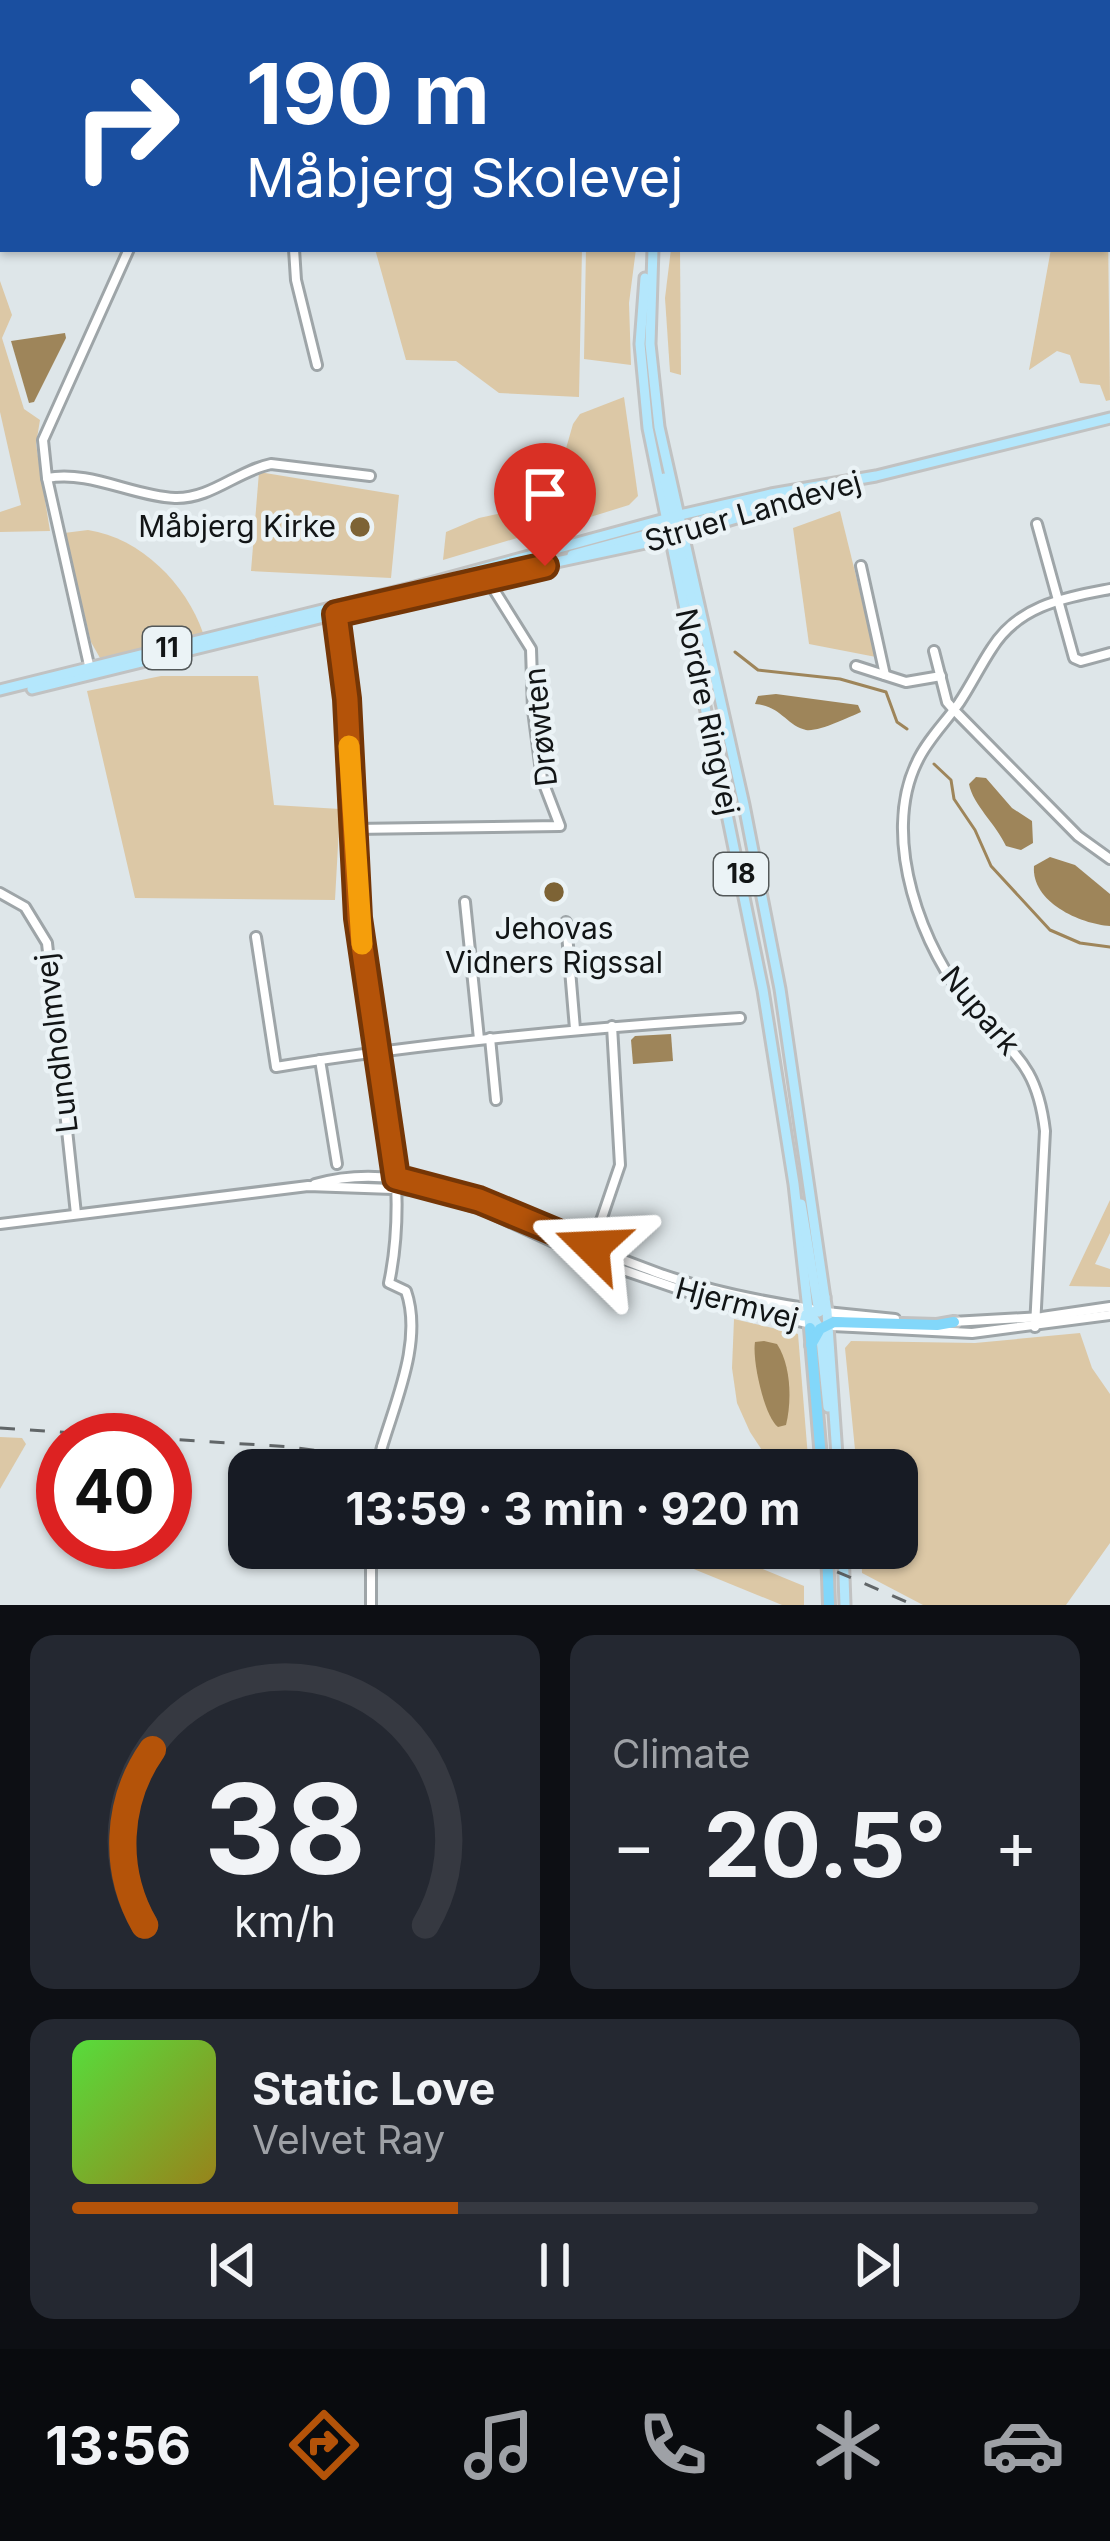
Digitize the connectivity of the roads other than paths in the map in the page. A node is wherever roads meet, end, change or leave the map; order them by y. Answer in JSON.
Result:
{"nodes":[{"id":1,"x":128,"y":252,"type":"edge"},
{"id":2,"x":294,"y":252,"type":"edge"},
{"id":3,"x":651,"y":252,"type":"edge"},
{"id":4,"x":651,"y":252,"type":"edge"},
{"id":5,"x":317,"y":365,"type":"dead end"},
{"id":6,"x":1110,"y":418,"type":"edge"},
{"id":7,"x":370,"y":476,"type":"dead end"},
{"id":8,"x":876,"y":476,"type":"junction"},
{"id":9,"x":46,"y":478,"type":"junction"},
{"id":10,"x":1037,"y":524,"type":"dead end"},
{"id":11,"x":676,"y":529,"type":"junction"},
{"id":12,"x":861,"y":566,"type":"dead end"},
{"id":13,"x":484,"y":573,"type":"junction"},
{"id":14,"x":1110,"y":589,"type":"edge"},
{"id":15,"x":1057,"y":600,"type":"junction"},
{"id":16,"x":335,"y":610,"type":"junction"},
{"id":17,"x":934,"y":651,"type":"dead end"},
{"id":18,"x":1110,"y":652,"type":"edge"},
{"id":19,"x":856,"y":666,"type":"dead end"},
{"id":20,"x":90,"y":671,"type":"junction"},
{"id":21,"x":885,"y":675,"type":"junction"},
{"id":22,"x":940,"y":676,"type":"junction"},
{"id":23,"x":0,"y":693,"type":"edge"},
{"id":24,"x":954,"y":710,"type":"junction"},
{"id":25,"x":354,"y":829,"type":"junction"},
{"id":26,"x":1110,"y":859,"type":"edge"},
{"id":27,"x":0,"y":893,"type":"edge"},
{"id":28,"x":465,"y":902,"type":"dead end"},
{"id":29,"x":566,"y":922,"type":"dead end"},
{"id":30,"x":256,"y":937,"type":"dead end"},
{"id":31,"x":740,"y":1018,"type":"dead end"},
{"id":32,"x":611,"y":1026,"type":"junction"},
{"id":33,"x":575,"y":1029,"type":"junction"},
{"id":34,"x":484,"y":1038,"type":"junction"},
{"id":35,"x":377,"y":1051,"type":"junction"},
{"id":36,"x":320,"y":1060,"type":"junction"},
{"id":37,"x":496,"y":1100,"type":"dead end"},
{"id":38,"x":337,"y":1165,"type":"dead end"},
{"id":39,"x":397,"y":1183,"type":"junction"},
{"id":40,"x":76,"y":1214,"type":"junction"},
{"id":41,"x":0,"y":1224,"type":"edge"},
{"id":42,"x":592,"y":1247,"type":"junction"},
{"id":43,"x":588,"y":1258,"type":"junction"},
{"id":44,"x":694,"y":1295,"type":"joint"},
{"id":45,"x":1110,"y":1311,"type":"edge"},
{"id":46,"x":818,"y":1320,"type":"junction"},
{"id":47,"x":954,"y":1322,"type":"joint"},
{"id":48,"x":1035,"y":1322,"type":"junction"},
{"id":49,"x":381,"y":1449,"type":"edge"},
{"id":50,"x":820,"y":1449,"type":"edge"},
{"id":51,"x":836,"y":1449,"type":"edge"},
{"id":52,"x":371,"y":1569,"type":"edge"},
{"id":53,"x":828,"y":1569,"type":"edge"},
{"id":54,"x":844,"y":1569,"type":"edge"},
{"id":55,"x":371,"y":1605,"type":"edge"},
{"id":56,"x":830,"y":1605,"type":"edge"},
{"id":57,"x":845,"y":1605,"type":"edge"}],
"edges":[{"from":1,"to":9,"type":"street"},
{"from":2,"to":5,"type":"street"},
{"from":3,"to":11,"type":"main road","name":"Nordre Ringvej"},
{"from":4,"to":11,"type":"main road","name":"Nordre Ringvej"},
{"from":6,"to":8,"type":"main road","name":"Struer Landevej","number":"11"},
{"from":7,"to":9,"type":"street"},
{"from":8,"to":11,"type":"main road","name":"Struer Landevej","number":"11"},
{"from":8,"to":11,"type":"main road","name":"Struer Landevej","number":"11"},
{"from":9,"to":20,"type":"street"},
{"from":10,"to":15,"type":"street"},
{"from":11,"to":13,"type":"main road","name":"Struer Landevej","number":"11"},
{"from":11,"to":13,"type":"main road","name":"Struer Landevej","number":"11"},
{"from":11,"to":46,"type":"main road","name":"Nordre Ringvej","number":"18"},
{"from":11,"to":46,"type":"main road","name":"Nordre Ringvej","number":"18"},
{"from":12,"to":21,"type":"street"},
{"from":13,"to":16,"type":"main road","name":"Struer Landevej","number":"11"},
{"from":13,"to":25,"type":"street","name":"Drøwten"},
{"from":14,"to":15,"type":"street","name":"Nupark"},
{"from":15,"to":18,"type":"street"},
{"from":15,"to":24,"type":"street","name":"Nupark"},
{"from":16,"to":20,"type":"main road","name":"Struer Landevej","number":"11"},
{"from":16,"to":25,"type":"street"},
{"from":17,"to":22,"type":"street"},
{"from":19,"to":21,"type":"street"},
{"from":20,"to":23,"type":"main road","name":"Struer Landevej","number":"11"},
{"from":21,"to":22,"type":"street"},
{"from":22,"to":24,"type":"street"},
{"from":24,"to":26,"type":"street"},
{"from":24,"to":48,"type":"street","name":"Nupark"},
{"from":25,"to":35,"type":"street"},
{"from":27,"to":40,"type":"street","name":"Lundholmvej"},
{"from":28,"to":34,"type":"street"},
{"from":29,"to":33,"type":"street"},
{"from":30,"to":36,"type":"street"},
{"from":31,"to":32,"type":"street"},
{"from":32,"to":33,"type":"street"},
{"from":32,"to":42,"type":"street"},
{"from":33,"to":34,"type":"street"},
{"from":34,"to":35,"type":"street"},
{"from":34,"to":37,"type":"street"},
{"from":35,"to":36,"type":"street"},
{"from":35,"to":39,"type":"street"},
{"from":36,"to":38,"type":"street"},
{"from":39,"to":40,"type":"street","name":"Hjermvej"},
{"from":39,"to":42,"type":"street","name":"Hjermvej"},
{"from":39,"to":43,"type":"street","name":"Hjermvej"},
{"from":39,"to":49,"type":"street","bridge":true},
{"from":40,"to":41,"type":"street","name":"Hjermvej"},
{"from":42,"to":43,"type":"street"},
{"from":42,"to":46,"type":"street","name":"Hjermvej"},
{"from":43,"to":44,"type":"street","name":"Hjermvej"},
{"from":44,"to":46,"type":"main road"},
{"from":45,"to":48,"type":"street","name":"Hjermvej"},
{"from":46,"to":47,"type":"highway"},
{"from":46,"to":48,"type":"street","name":"Hjermvej"},
{"from":46,"to":50,"type":"highway","number":"18"},
{"from":46,"to":51,"type":"main road"},
{"from":47,"to":48,"type":"street","name":"Hjermvej"},
{"from":52,"to":55,"type":"street"},
{"from":53,"to":56,"type":"highway"},
{"from":54,"to":57,"type":"main road"}]}
